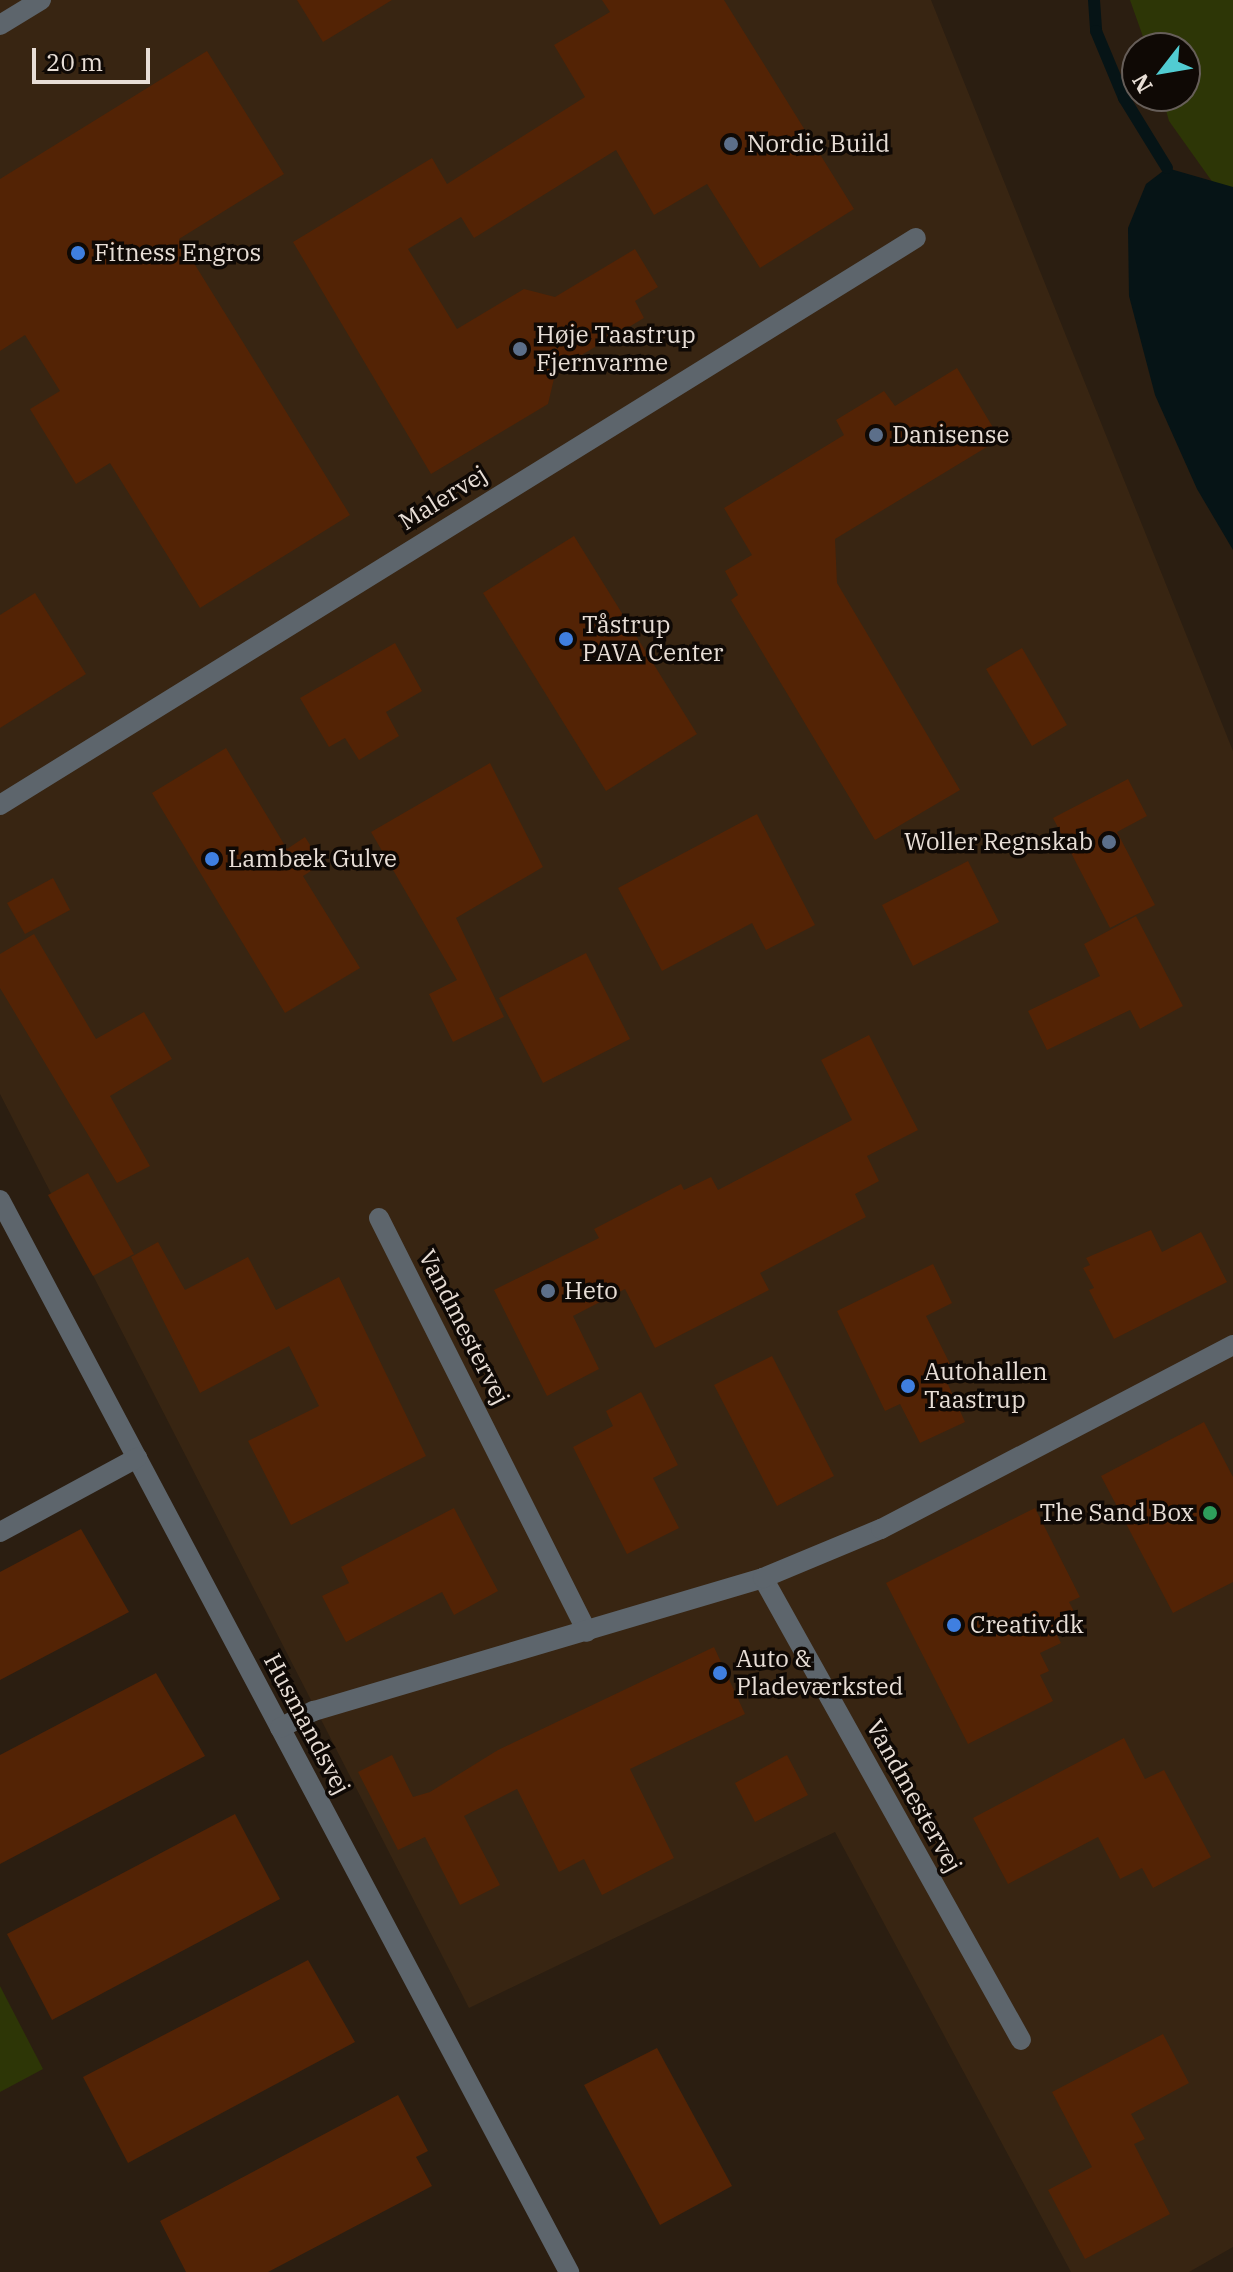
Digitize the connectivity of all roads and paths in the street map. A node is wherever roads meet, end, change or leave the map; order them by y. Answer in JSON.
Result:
{"nodes":[{"id":1,"x":41,"y":0,"type":"edge"},
{"id":2,"x":0,"y":25,"type":"edge"},
{"id":3,"x":916,"y":238,"type":"dead end"},
{"id":4,"x":0,"y":805,"type":"edge"},
{"id":5,"x":0,"y":1200,"type":"edge"},
{"id":6,"x":379,"y":1218,"type":"dead end"},
{"id":7,"x":1233,"y":1345,"type":"edge"},
{"id":8,"x":137,"y":1458,"type":"junction"},
{"id":9,"x":0,"y":1532,"type":"edge"},
{"id":10,"x":763,"y":1578,"type":"junction"},
{"id":11,"x":587,"y":1632,"type":"junction"},
{"id":12,"x":280,"y":1728,"type":"junction"},
{"id":13,"x":1021,"y":2040,"type":"dead end"},
{"id":14,"x":569,"y":2272,"type":"edge"}],
"edges":[{"from":1,"to":2,"type":"street"},
{"from":3,"to":4,"type":"street","name":"Malervej"},
{"from":5,"to":8,"type":"street","name":"Husmandsvej"},
{"from":6,"to":11,"type":"street","name":"Vandmestervej"},
{"from":7,"to":10,"type":"street"},
{"from":8,"to":9,"type":"street"},
{"from":8,"to":12,"type":"street","name":"Husmandsvej"},
{"from":10,"to":11,"type":"street"},
{"from":10,"to":13,"type":"street","name":"Vandmestervej"},
{"from":11,"to":12,"type":"street"},
{"from":12,"to":14,"type":"street","name":"Husmandsvej"}]}
